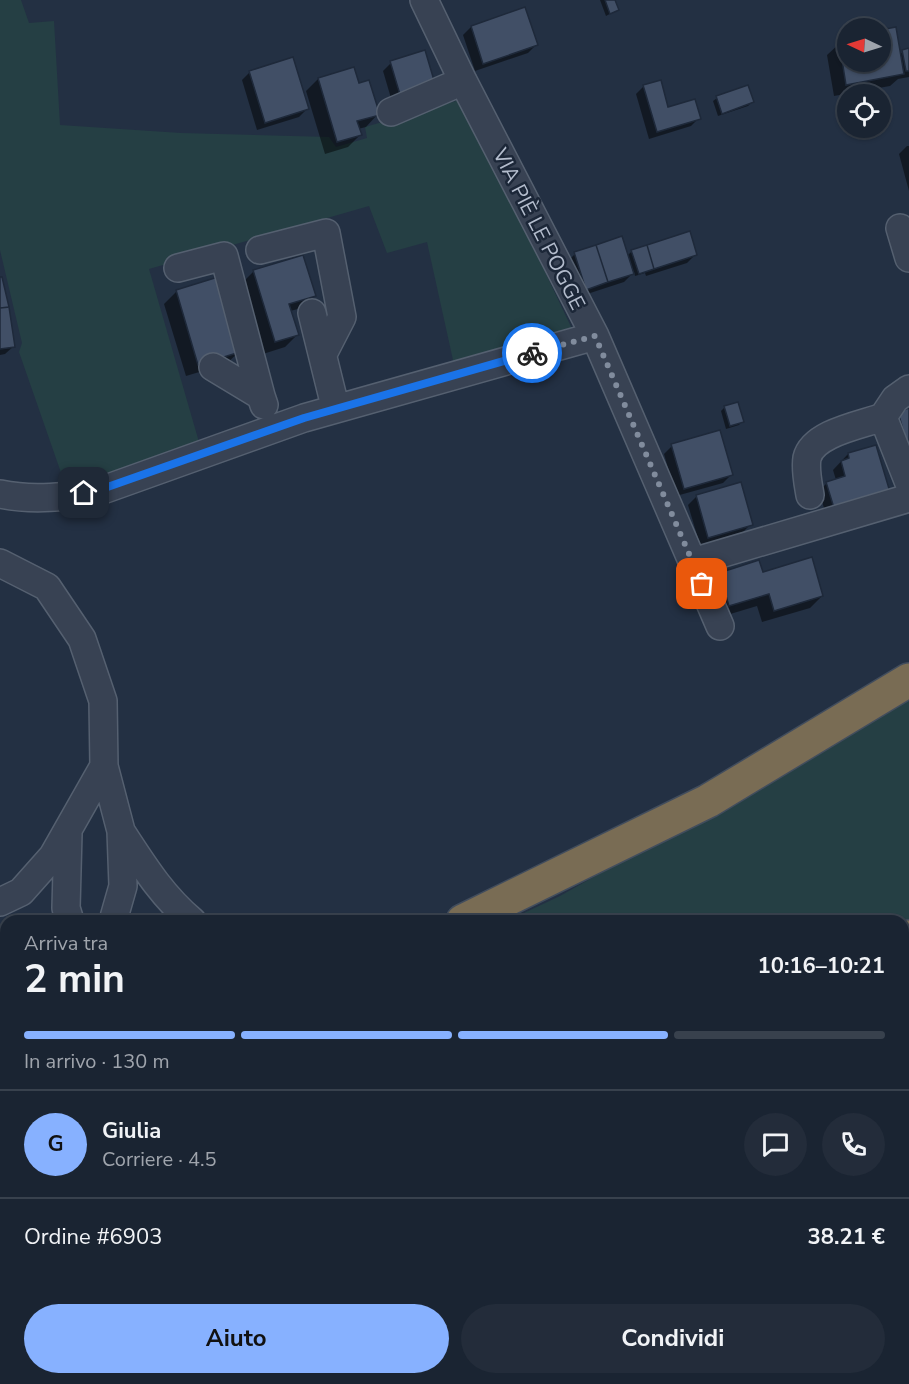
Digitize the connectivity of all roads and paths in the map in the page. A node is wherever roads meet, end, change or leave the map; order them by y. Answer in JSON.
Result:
{"nodes":[{"id":1,"x":424,"y":0,"type":"edge"},
{"id":2,"x":463,"y":81,"type":"junction"},
{"id":3,"x":391,"y":112,"type":"dead end"},
{"id":4,"x":900,"y":228,"type":"dead end"},
{"id":5,"x":260,"y":250,"type":"dead end"},
{"id":6,"x":909,"y":258,"type":"edge"},
{"id":7,"x":178,"y":268,"type":"dead end"},
{"id":8,"x":312,"y":313,"type":"dead end"},
{"id":9,"x":595,"y":336,"type":"junction"},
{"id":10,"x":322,"y":354,"type":"junction"},
{"id":11,"x":213,"y":367,"type":"dead end"},
{"id":12,"x":909,"y":389,"type":"edge"},
{"id":13,"x":261,"y":396,"type":"junction"},
{"id":14,"x":338,"y":408,"type":"junction"},
{"id":15,"x":883,"y":417,"type":"junction"},
{"id":16,"x":270,"y":429,"type":"junction"},
{"id":17,"x":909,"y":483,"type":"edge"},
{"id":18,"x":0,"y":494,"type":"edge"},
{"id":19,"x":810,"y":495,"type":"dead end"},
{"id":20,"x":909,"y":498,"type":"edge"},
{"id":21,"x":693,"y":562,"type":"junction"},
{"id":22,"x":0,"y":563,"type":"edge"},
{"id":23,"x":720,"y":626,"type":"dead end"},
{"id":24,"x":909,"y":680,"type":"edge"},
{"id":25,"x":104,"y":766,"type":"junction"},
{"id":26,"x":68,"y":828,"type":"junction"},
{"id":27,"x":121,"y":831,"type":"junction"},
{"id":28,"x":0,"y":903,"type":"edge"},
{"id":29,"x":68,"y":915,"type":"edge"},
{"id":30,"x":115,"y":915,"type":"edge"},
{"id":31,"x":186,"y":915,"type":"edge"},
{"id":32,"x":475,"y":915,"type":"edge"}],
"edges":[{"from":1,"to":2,"type":"street","name":"VIA PIÈ LE POGGE"},
{"from":2,"to":3,"type":"street"},
{"from":2,"to":9,"type":"street","name":"VIA PIÈ LE POGGE"},
{"from":4,"to":6,"type":"street"},
{"from":5,"to":10,"type":"street"},
{"from":7,"to":13,"type":"street"},
{"from":8,"to":10,"type":"street"},
{"from":9,"to":14,"type":"street"},
{"from":9,"to":21,"type":"street","name":"VIA PIÈ LE POGGE"},
{"from":10,"to":14,"type":"street"},
{"from":11,"to":13,"type":"street"},
{"from":12,"to":15,"type":"street"},
{"from":13,"to":16,"type":"street"},
{"from":14,"to":16,"type":"street"},
{"from":15,"to":17,"type":"street"},
{"from":15,"to":19,"type":"street"},
{"from":16,"to":18,"type":"street"},
{"from":20,"to":21,"type":"street"},
{"from":21,"to":23,"type":"street","name":"VIA PIÈ LE POGGE"},
{"from":22,"to":25,"type":"street"},
{"from":24,"to":32,"type":"highway"},
{"from":25,"to":26,"type":"street"},
{"from":25,"to":27,"type":"street"},
{"from":26,"to":28,"type":"street"},
{"from":26,"to":29,"type":"street"},
{"from":27,"to":30,"type":"street"},
{"from":27,"to":31,"type":"street"}]}
